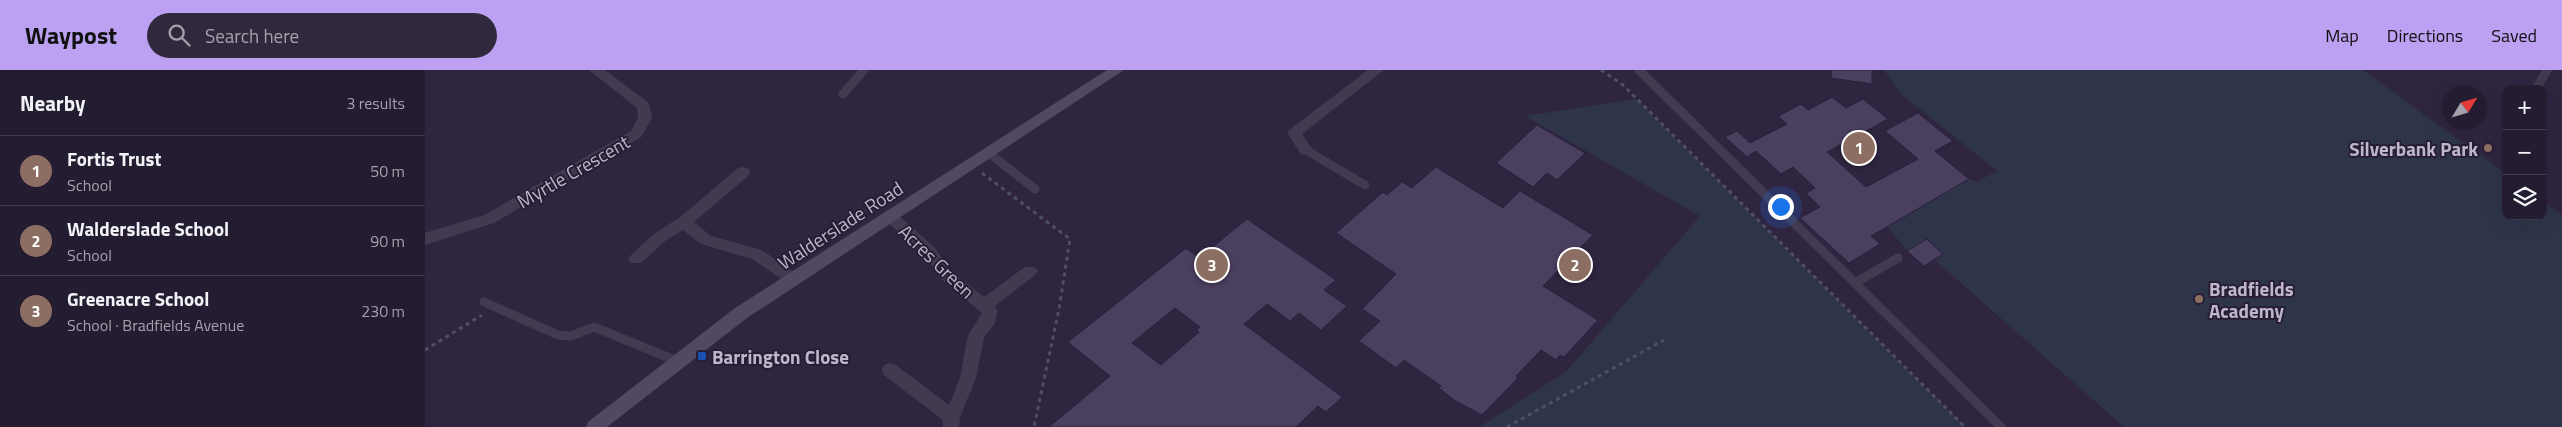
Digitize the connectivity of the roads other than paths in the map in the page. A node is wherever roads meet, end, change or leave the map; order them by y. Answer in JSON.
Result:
{"nodes":[{"id":1,"x":596,"y":70,"type":"edge"},
{"id":2,"x":864,"y":70,"type":"edge"},
{"id":3,"x":1117,"y":70,"type":"edge"},
{"id":4,"x":1377,"y":70,"type":"edge"},
{"id":5,"x":1639,"y":70,"type":"edge"},
{"id":6,"x":2547,"y":70,"type":"edge"},
{"id":7,"x":2538,"y":85,"type":"edge"},
{"id":8,"x":843,"y":94,"type":"dead end"},
{"id":9,"x":1306,"y":150,"type":"joint"},
{"id":10,"x":989,"y":153,"type":"junction"},
{"id":11,"x":743,"y":172,"type":"dead end"},
{"id":12,"x":1365,"y":185,"type":"dead end"},
{"id":13,"x":1035,"y":189,"type":"dead end"},
{"id":14,"x":890,"y":216,"type":"junction"},
{"id":15,"x":685,"y":222,"type":"junction"},
{"id":16,"x":425,"y":239,"type":"edge"},
{"id":17,"x":1898,"y":258,"type":"dead end"},
{"id":18,"x":636,"y":259,"type":"dead end"},
{"id":19,"x":1030,"y":271,"type":"dead end"},
{"id":20,"x":793,"y":279,"type":"junction"},
{"id":21,"x":1855,"y":283,"type":"junction"},
{"id":22,"x":484,"y":302,"type":"dead end"},
{"id":23,"x":983,"y":306,"type":"junction"},
{"id":24,"x":677,"y":361,"type":"junction"},
{"id":25,"x":891,"y":370,"type":"dead end"},
{"id":26,"x":952,"y":422,"type":"edge"},
{"id":27,"x":593,"y":427,"type":"edge"},
{"id":28,"x":2001,"y":427,"type":"edge"}],
"edges":[{"from":1,"to":16,"type":"street","name":"Myrtle Crescent"},
{"from":2,"to":8,"type":"lane"},
{"from":3,"to":10,"type":"street","name":"Walderslade Road"},
{"from":4,"to":9,"type":"street"},
{"from":5,"to":21,"type":"lane"},
{"from":6,"to":7,"type":"lane"},
{"from":9,"to":12,"type":"lane"},
{"from":10,"to":13,"type":"lane"},
{"from":10,"to":14,"type":"street","name":"Walderslade Road"},
{"from":11,"to":15,"type":"street"},
{"from":14,"to":20,"type":"street","name":"Walderslade Road"},
{"from":14,"to":23,"type":"street","name":"Acres Green"},
{"from":15,"to":18,"type":"street"},
{"from":15,"to":20,"type":"street"},
{"from":17,"to":21,"type":"lane"},
{"from":19,"to":23,"type":"street","name":"Acres Green"},
{"from":20,"to":24,"type":"street","name":"Walderslade Road"},
{"from":21,"to":28,"type":"lane"},
{"from":22,"to":24,"type":"lane"},
{"from":23,"to":26,"type":"street","name":"Acres Green"},
{"from":24,"to":27,"type":"street","name":"Walderslade Road"},
{"from":25,"to":26,"type":"street","name":"Acres Green"}]}
